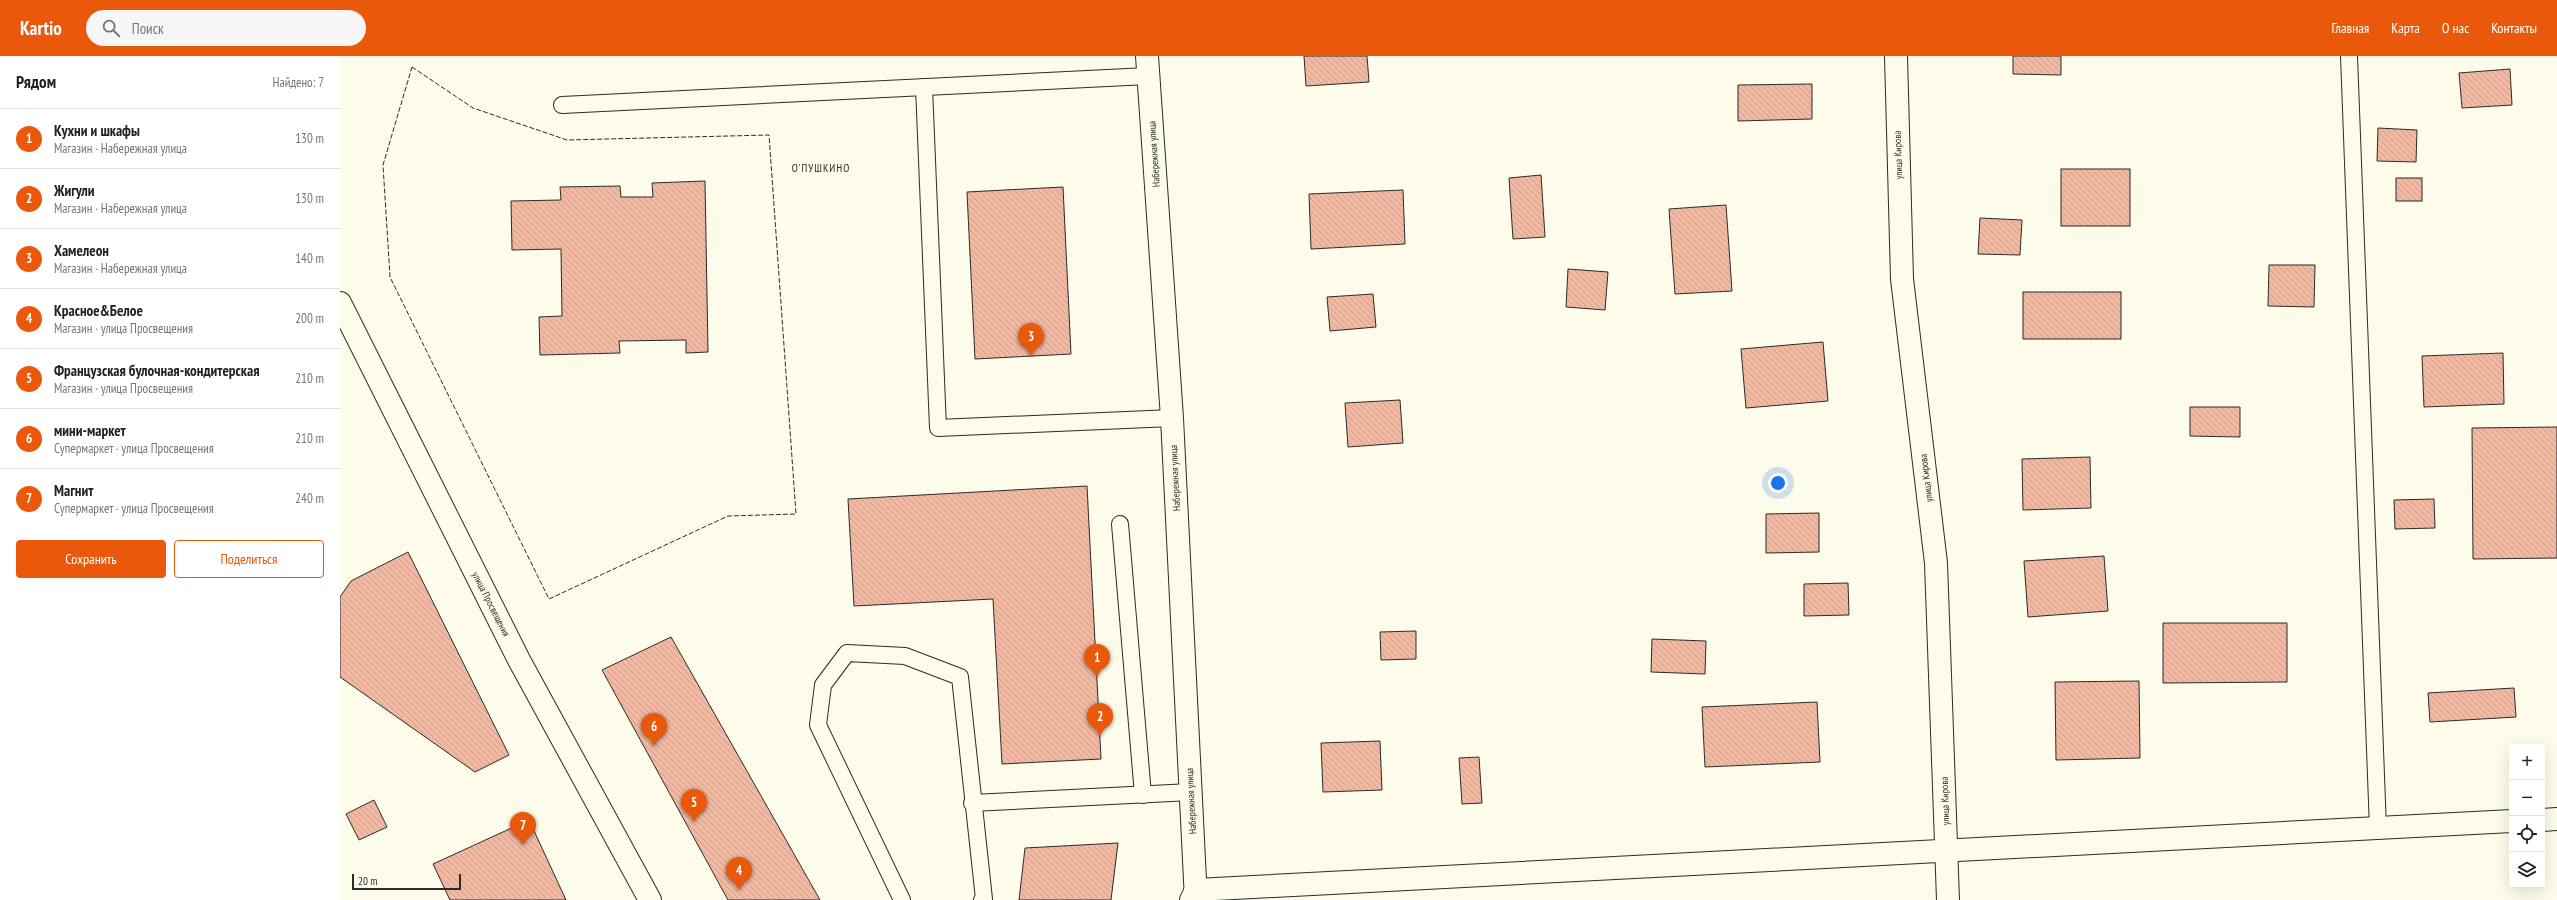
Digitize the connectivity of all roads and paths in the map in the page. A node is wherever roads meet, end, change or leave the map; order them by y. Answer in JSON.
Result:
{"nodes":[{"id":1,"x":1896,"y":56,"type":"edge"},
{"id":2,"x":2349,"y":56,"type":"edge"},
{"id":3,"x":1148,"y":66,"type":"edge"},
{"id":4,"x":924,"y":87,"type":"junction"},
{"id":5,"x":562,"y":105,"type":"dead end"},
{"id":6,"x":340,"y":303,"type":"edge"},
{"id":7,"x":1172,"y":418,"type":"junction"},
{"id":8,"x":1120,"y":524,"type":"dead end"},
{"id":9,"x":1191,"y":792,"type":"junction"},
{"id":10,"x":1143,"y":795,"type":"junction"},
{"id":11,"x":972,"y":803,"type":"junction"},
{"id":12,"x":2557,"y":819,"type":"edge"},
{"id":13,"x":2545,"y":820,"type":"edge"},
{"id":14,"x":2509,"y":821,"type":"edge"},
{"id":15,"x":2378,"y":829,"type":"junction"},
{"id":16,"x":1947,"y":850,"type":"junction"},
{"id":17,"x":1194,"y":897,"type":"edge"},
{"id":18,"x":650,"y":900,"type":"edge"},
{"id":19,"x":902,"y":900,"type":"edge"},
{"id":20,"x":982,"y":900,"type":"edge"},
{"id":21,"x":1948,"y":900,"type":"edge"}],
"edges":[{"from":1,"to":16,"type":"street","name":"улица Кирова"},
{"from":2,"to":15,"type":"lane"},
{"from":3,"to":4,"type":"lane"},
{"from":3,"to":7,"type":"street","name":"Набережная улица"},
{"from":4,"to":5,"type":"lane"},
{"from":4,"to":7,"type":"lane"},
{"from":6,"to":18,"type":"street","name":"улица Просвещения"},
{"from":7,"to":9,"type":"street","name":"Набережная улица"},
{"from":8,"to":10,"type":"lane"},
{"from":9,"to":10,"type":"lane"},
{"from":9,"to":17,"type":"street","name":"Набережная улица"},
{"from":10,"to":11,"type":"lane"},
{"from":11,"to":19,"type":"lane"},
{"from":11,"to":20,"type":"lane"},
{"from":12,"to":13,"type":"street"},
{"from":14,"to":15,"type":"street"},
{"from":15,"to":16,"type":"street"},
{"from":16,"to":17,"type":"street"},
{"from":16,"to":21,"type":"street","name":"улица Кирова"}]}
